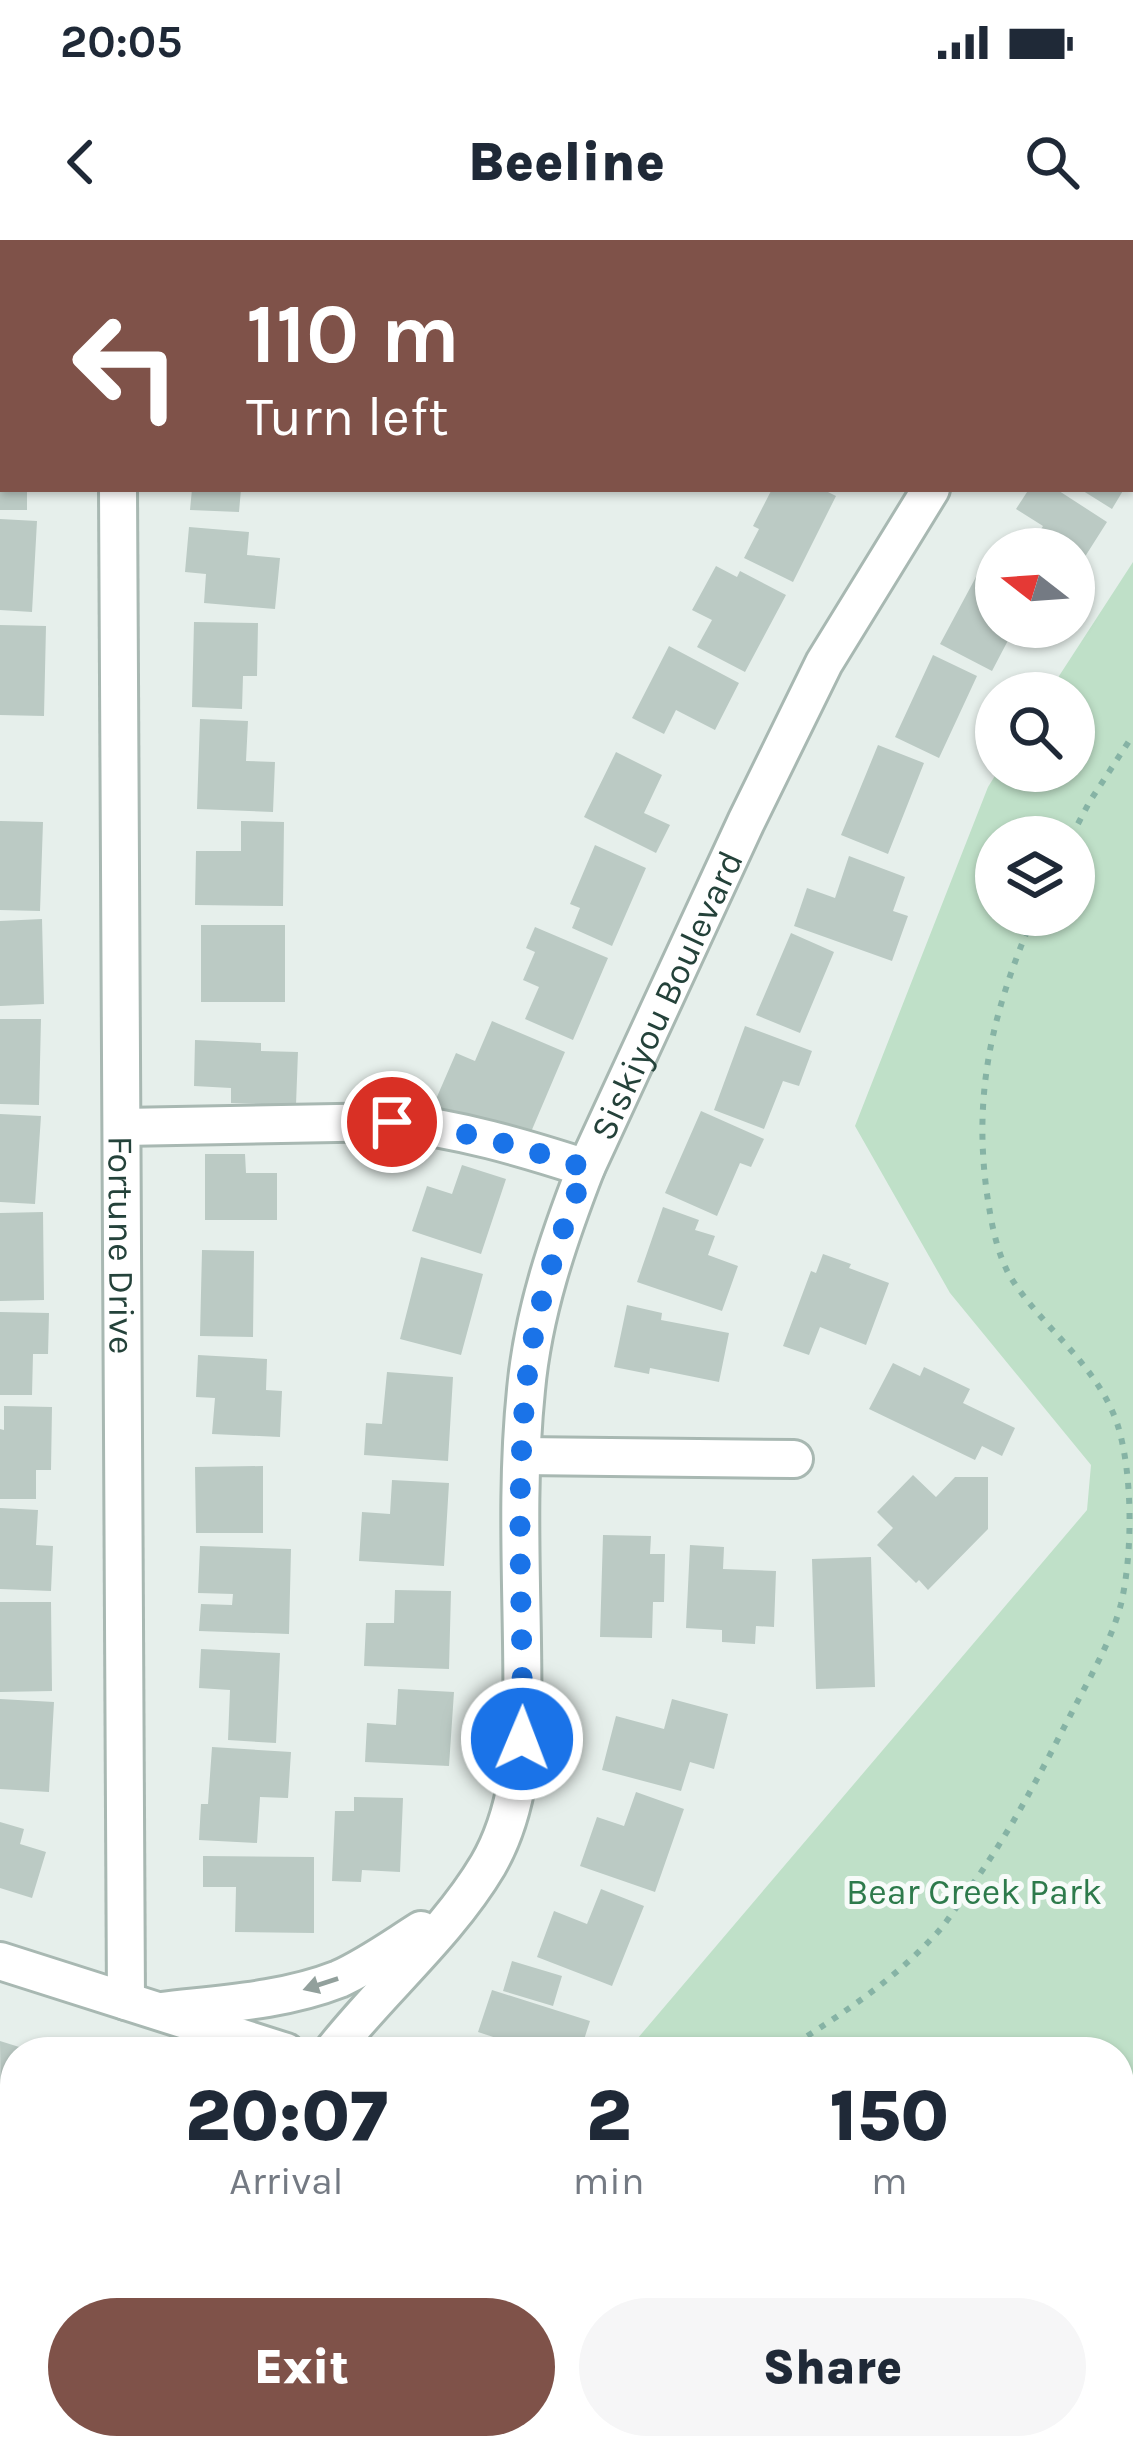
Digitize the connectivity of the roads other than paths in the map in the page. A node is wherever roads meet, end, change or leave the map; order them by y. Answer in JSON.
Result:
{"nodes":[{"id":1,"x":118,"y":492,"type":"edge"},
{"id":2,"x":929,"y":492,"type":"edge"},
{"id":3,"x":123,"y":1127,"type":"junction"},
{"id":4,"x":586,"y":1168,"type":"junction"},
{"id":5,"x":521,"y":1456,"type":"junction"},
{"id":6,"x":794,"y":1459,"type":"dead end"},
{"id":7,"x":459,"y":1906,"type":"junction"},
{"id":8,"x":0,"y":1961,"type":"edge"},
{"id":9,"x":144,"y":2006,"type":"junction"},
{"id":10,"x":240,"y":2037,"type":"edge"},
{"id":11,"x":345,"y":2037,"type":"edge"}],
"edges":[{"from":1,"to":3,"type":"street","name":"Fortune Drive"},
{"from":2,"to":4,"type":"street","name":"Siskiyou Boulevard"},
{"from":3,"to":4,"type":"street"},
{"from":3,"to":9,"type":"street","name":"Fortune Drive"},
{"from":4,"to":5,"type":"street","name":"Siskiyou Boulevard"},
{"from":5,"to":6,"type":"street"},
{"from":5,"to":7,"type":"street","name":"Siskiyou Boulevard"},
{"from":7,"to":9,"type":"street","one_way":true},
{"from":7,"to":11,"type":"street","name":"Siskiyou Boulevard"},
{"from":8,"to":9,"type":"street"},
{"from":9,"to":10,"type":"street"}]}
